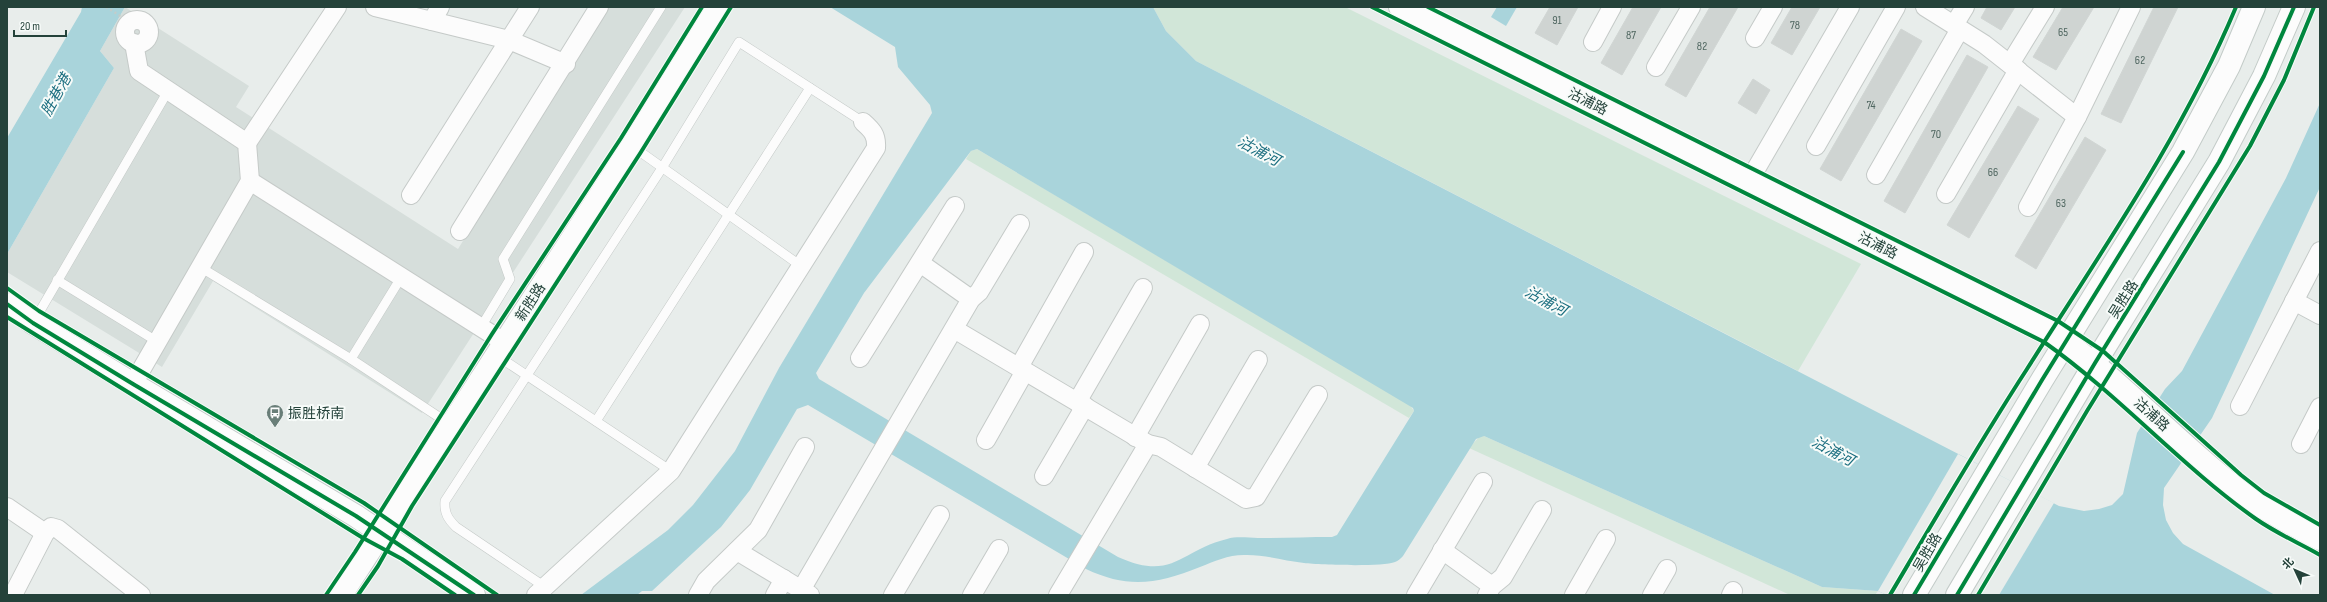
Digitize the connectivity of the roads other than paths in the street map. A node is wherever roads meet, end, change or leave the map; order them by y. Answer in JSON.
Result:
{"nodes":[{"id":1,"x":337,"y":7,"type":"edge"},
{"id":2,"x":375,"y":7,"type":"edge"},
{"id":3,"x":530,"y":7,"type":"edge"},
{"id":4,"x":599,"y":7,"type":"edge"},
{"id":5,"x":661,"y":7,"type":"edge"},
{"id":6,"x":718,"y":7,"type":"edge"},
{"id":7,"x":1400,"y":7,"type":"edge"},
{"id":8,"x":1612,"y":7,"type":"edge"},
{"id":9,"x":1691,"y":7,"type":"edge"},
{"id":10,"x":1773,"y":7,"type":"edge"},
{"id":11,"x":1850,"y":7,"type":"edge"},
{"id":12,"x":1896,"y":7,"type":"edge"},
{"id":13,"x":1925,"y":7,"type":"edge"},
{"id":14,"x":1965,"y":7,"type":"edge"},
{"id":15,"x":2045,"y":7,"type":"edge"},
{"id":16,"x":2131,"y":7,"type":"edge"},
{"id":17,"x":2254,"y":7,"type":"edge"},
{"id":18,"x":2294,"y":7,"type":"edge"},
{"id":19,"x":436,"y":14,"type":"edge"},
{"id":20,"x":1957,"y":27,"type":"junction"},
{"id":21,"x":126,"y":28,"type":"road end"},
{"id":22,"x":1755,"y":38,"type":"dead end"},
{"id":23,"x":509,"y":40,"type":"junction"},
{"id":24,"x":1593,"y":42,"type":"dead end"},
{"id":25,"x":566,"y":64,"type":"junction"},
{"id":26,"x":1656,"y":67,"type":"dead end"},
{"id":27,"x":2014,"y":67,"type":"junction"},
{"id":28,"x":810,"y":88,"type":"junction"},
{"id":29,"x":168,"y":91,"type":"junction"},
{"id":30,"x":2077,"y":117,"type":"junction"},
{"id":31,"x":862,"y":122,"type":"joint"},
{"id":32,"x":247,"y":143,"type":"junction"},
{"id":33,"x":632,"y":146,"type":"junction"},
{"id":34,"x":1816,"y":146,"type":"dead end"},
{"id":35,"x":662,"y":168,"type":"junction"},
{"id":36,"x":1876,"y":175,"type":"dead end"},
{"id":37,"x":250,"y":181,"type":"junction"},
{"id":38,"x":1749,"y":181,"type":"junction"},
{"id":39,"x":1946,"y":194,"type":"dead end"},
{"id":40,"x":411,"y":195,"type":"dead end"},
{"id":41,"x":955,"y":206,"type":"dead end"},
{"id":42,"x":2028,"y":207,"type":"dead end"},
{"id":43,"x":728,"y":215,"type":"junction"},
{"id":44,"x":1020,"y":224,"type":"dead end"},
{"id":45,"x":460,"y":231,"type":"dead end"},
{"id":46,"x":2320,"y":251,"type":"edge"},
{"id":47,"x":1084,"y":252,"type":"dead end"},
{"id":48,"x":920,"y":263,"type":"junction"},
{"id":49,"x":801,"y":266,"type":"junction"},
{"id":50,"x":200,"y":268,"type":"junction"},
{"id":51,"x":402,"y":276,"type":"junction"},
{"id":52,"x":58,"y":280,"type":"junction"},
{"id":53,"x":1143,"y":288,"type":"dead end"},
{"id":54,"x":971,"y":299,"type":"junction"},
{"id":55,"x":2294,"y":301,"type":"junction"},
{"id":56,"x":7,"y":304,"type":"edge"},
{"id":57,"x":2320,"y":315,"type":"edge"},
{"id":58,"x":32,"y":323,"type":"junction"},
{"id":59,"x":1200,"y":324,"type":"dead end"},
{"id":60,"x":481,"y":327,"type":"junction"},
{"id":61,"x":954,"y":329,"type":"junction"},
{"id":62,"x":2065,"y":341,"type":"junction"},
{"id":63,"x":158,"y":342,"type":"junction"},
{"id":64,"x":500,"y":348,"type":"junction"},
{"id":65,"x":860,"y":358,"type":"dead end"},
{"id":66,"x":351,"y":359,"type":"junction"},
{"id":67,"x":1258,"y":360,"type":"dead end"},
{"id":68,"x":2095,"y":363,"type":"junction"},
{"id":69,"x":1022,"y":369,"type":"junction"},
{"id":70,"x":527,"y":375,"type":"junction"},
{"id":71,"x":133,"y":384,"type":"junction"},
{"id":72,"x":1318,"y":395,"type":"dead end"},
{"id":73,"x":1081,"y":404,"type":"junction"},
{"id":74,"x":2240,"y":406,"type":"dead end"},
{"id":75,"x":2320,"y":407,"type":"edge"},
{"id":76,"x":596,"y":422,"type":"junction"},
{"id":77,"x":451,"y":425,"type":"junction"},
{"id":78,"x":986,"y":440,"type":"dead end"},
{"id":79,"x":1141,"y":440,"type":"junction"},
{"id":80,"x":2300,"y":444,"type":"dead end"},
{"id":81,"x":805,"y":447,"type":"dead end"},
{"id":82,"x":1195,"y":468,"type":"junction"},
{"id":83,"x":671,"y":471,"type":"junction"},
{"id":84,"x":1044,"y":476,"type":"dead end"},
{"id":85,"x":1483,"y":482,"type":"dead end"},
{"id":86,"x":7,"y":507,"type":"edge"},
{"id":87,"x":1542,"y":510,"type":"dead end"},
{"id":88,"x":940,"y":515,"type":"dead end"},
{"id":89,"x":45,"y":532,"type":"junction"},
{"id":90,"x":383,"y":533,"type":"junction"},
{"id":91,"x":1606,"y":539,"type":"dead end"},
{"id":92,"x":2320,"y":539,"type":"edge"},
{"id":93,"x":999,"y":549,"type":"dead end"},
{"id":94,"x":1442,"y":550,"type":"junction"},
{"id":95,"x":737,"y":551,"type":"junction"},
{"id":96,"x":1667,"y":569,"type":"dead end"},
{"id":97,"x":784,"y":579,"type":"junction"},
{"id":98,"x":1489,"y":590,"type":"edge"},
{"id":99,"x":15,"y":591,"type":"dead end"},
{"id":100,"x":540,"y":591,"type":"edge"},
{"id":101,"x":805,"y":592,"type":"edge"},
{"id":102,"x":141,"y":595,"type":"edge"},
{"id":103,"x":341,"y":595,"type":"edge"},
{"id":104,"x":474,"y":595,"type":"edge"},
{"id":105,"x":698,"y":595,"type":"edge"},
{"id":106,"x":775,"y":595,"type":"edge"},
{"id":107,"x":893,"y":595,"type":"edge"},
{"id":108,"x":972,"y":595,"type":"edge"},
{"id":109,"x":1058,"y":595,"type":"edge"},
{"id":110,"x":1416,"y":595,"type":"edge"},
{"id":111,"x":1574,"y":595,"type":"edge"},
{"id":112,"x":1652,"y":595,"type":"edge"},
{"id":113,"x":1914,"y":595,"type":"edge"},
{"id":114,"x":1957,"y":595,"type":"edge"}],
"edges":[{"from":1,"to":32,"type":"street"},
{"from":2,"to":19,"type":"street"},
{"from":3,"to":23,"type":"street"},
{"from":4,"to":25,"type":"street"},
{"from":5,"to":60,"type":"lane"},
{"from":6,"to":33,"type":"street","name":"新胜路"},
{"from":7,"to":38,"type":"street","name":"沽浦路"},
{"from":8,"to":24,"type":"street"},
{"from":9,"to":26,"type":"street"},
{"from":10,"to":22,"type":"street"},
{"from":11,"to":38,"type":"street"},
{"from":12,"to":34,"type":"street"},
{"from":13,"to":20,"type":"street"},
{"from":14,"to":20,"type":"street"},
{"from":15,"to":27,"type":"street"},
{"from":16,"to":30,"type":"street"},
{"from":17,"to":62,"type":"street","name":"吴胜路"},
{"from":18,"to":68,"type":"street","name":"吴胜路"},
{"from":19,"to":23,"type":"street"},
{"from":20,"to":27,"type":"street"},
{"from":20,"to":36,"type":"street"},
{"from":21,"to":29,"type":"street"},
{"from":23,"to":25,"type":"street"},
{"from":23,"to":40,"type":"street"},
{"from":25,"to":45,"type":"street"},
{"from":27,"to":30,"type":"street"},
{"from":27,"to":39,"type":"street"},
{"from":28,"to":31,"type":"lane"},
{"from":28,"to":35,"type":"lane"},
{"from":28,"to":43,"type":"lane"},
{"from":29,"to":32,"type":"street"},
{"from":29,"to":52,"type":"lane"},
{"from":30,"to":42,"type":"street"},
{"from":31,"to":49,"type":"street"},
{"from":32,"to":37,"type":"street"},
{"from":33,"to":35,"type":"lane"},
{"from":33,"to":64,"type":"street","name":"新胜路"},
{"from":35,"to":43,"type":"lane"},
{"from":35,"to":70,"type":"lane"},
{"from":37,"to":50,"type":"street"},
{"from":37,"to":51,"type":"street"},
{"from":38,"to":62,"type":"street","name":"沽浦路"},
{"from":41,"to":48,"type":"street"},
{"from":43,"to":49,"type":"lane"},
{"from":43,"to":76,"type":"lane"},
{"from":44,"to":54,"type":"street"},
{"from":46,"to":55,"type":"street"},
{"from":47,"to":69,"type":"street"},
{"from":48,"to":54,"type":"street"},
{"from":48,"to":65,"type":"street"},
{"from":49,"to":83,"type":"street"},
{"from":50,"to":63,"type":"street"},
{"from":50,"to":66,"type":"lane"},
{"from":51,"to":60,"type":"street"},
{"from":51,"to":66,"type":"lane"},
{"from":52,"to":58,"type":"lane"},
{"from":52,"to":63,"type":"lane"},
{"from":53,"to":73,"type":"street"},
{"from":54,"to":61,"type":"street"},
{"from":55,"to":57,"type":"street"},
{"from":55,"to":74,"type":"street"},
{"from":56,"to":58,"type":"street"},
{"from":58,"to":71,"type":"street"},
{"from":59,"to":79,"type":"street"},
{"from":60,"to":64,"type":"street"},
{"from":61,"to":69,"type":"street"},
{"from":61,"to":101,"type":"street"},
{"from":62,"to":68,"type":"street","name":"沽浦路"},
{"from":62,"to":113,"type":"street","name":"吴胜路"},
{"from":63,"to":71,"type":"street"},
{"from":64,"to":70,"type":"lane"},
{"from":64,"to":77,"type":"street","name":"新胜路"},
{"from":66,"to":77,"type":"lane"},
{"from":67,"to":82,"type":"street"},
{"from":68,"to":92,"type":"street","name":"沽浦路"},
{"from":68,"to":114,"type":"street","name":"吴胜路"},
{"from":69,"to":73,"type":"street"},
{"from":69,"to":78,"type":"street"},
{"from":70,"to":76,"type":"lane"},
{"from":70,"to":100,"type":"lane"},
{"from":71,"to":90,"type":"street"},
{"from":72,"to":82,"type":"street"},
{"from":73,"to":79,"type":"street"},
{"from":73,"to":84,"type":"street"},
{"from":75,"to":80,"type":"street"},
{"from":76,"to":83,"type":"lane"},
{"from":77,"to":90,"type":"street","name":"新胜路"},
{"from":79,"to":82,"type":"street"},
{"from":79,"to":109,"type":"street"},
{"from":81,"to":95,"type":"street"},
{"from":83,"to":100,"type":"street"},
{"from":85,"to":94,"type":"street"},
{"from":86,"to":89,"type":"street"},
{"from":87,"to":98,"type":"street"},
{"from":88,"to":107,"type":"street"},
{"from":89,"to":99,"type":"street"},
{"from":89,"to":102,"type":"street"},
{"from":90,"to":103,"type":"street","name":"新胜路"},
{"from":90,"to":104,"type":"street"},
{"from":91,"to":111,"type":"street"},
{"from":93,"to":108,"type":"street"},
{"from":94,"to":98,"type":"street"},
{"from":94,"to":110,"type":"street"},
{"from":95,"to":97,"type":"street"},
{"from":95,"to":105,"type":"street"},
{"from":96,"to":112,"type":"street"},
{"from":97,"to":101,"type":"street"},
{"from":97,"to":106,"type":"street"}]}
